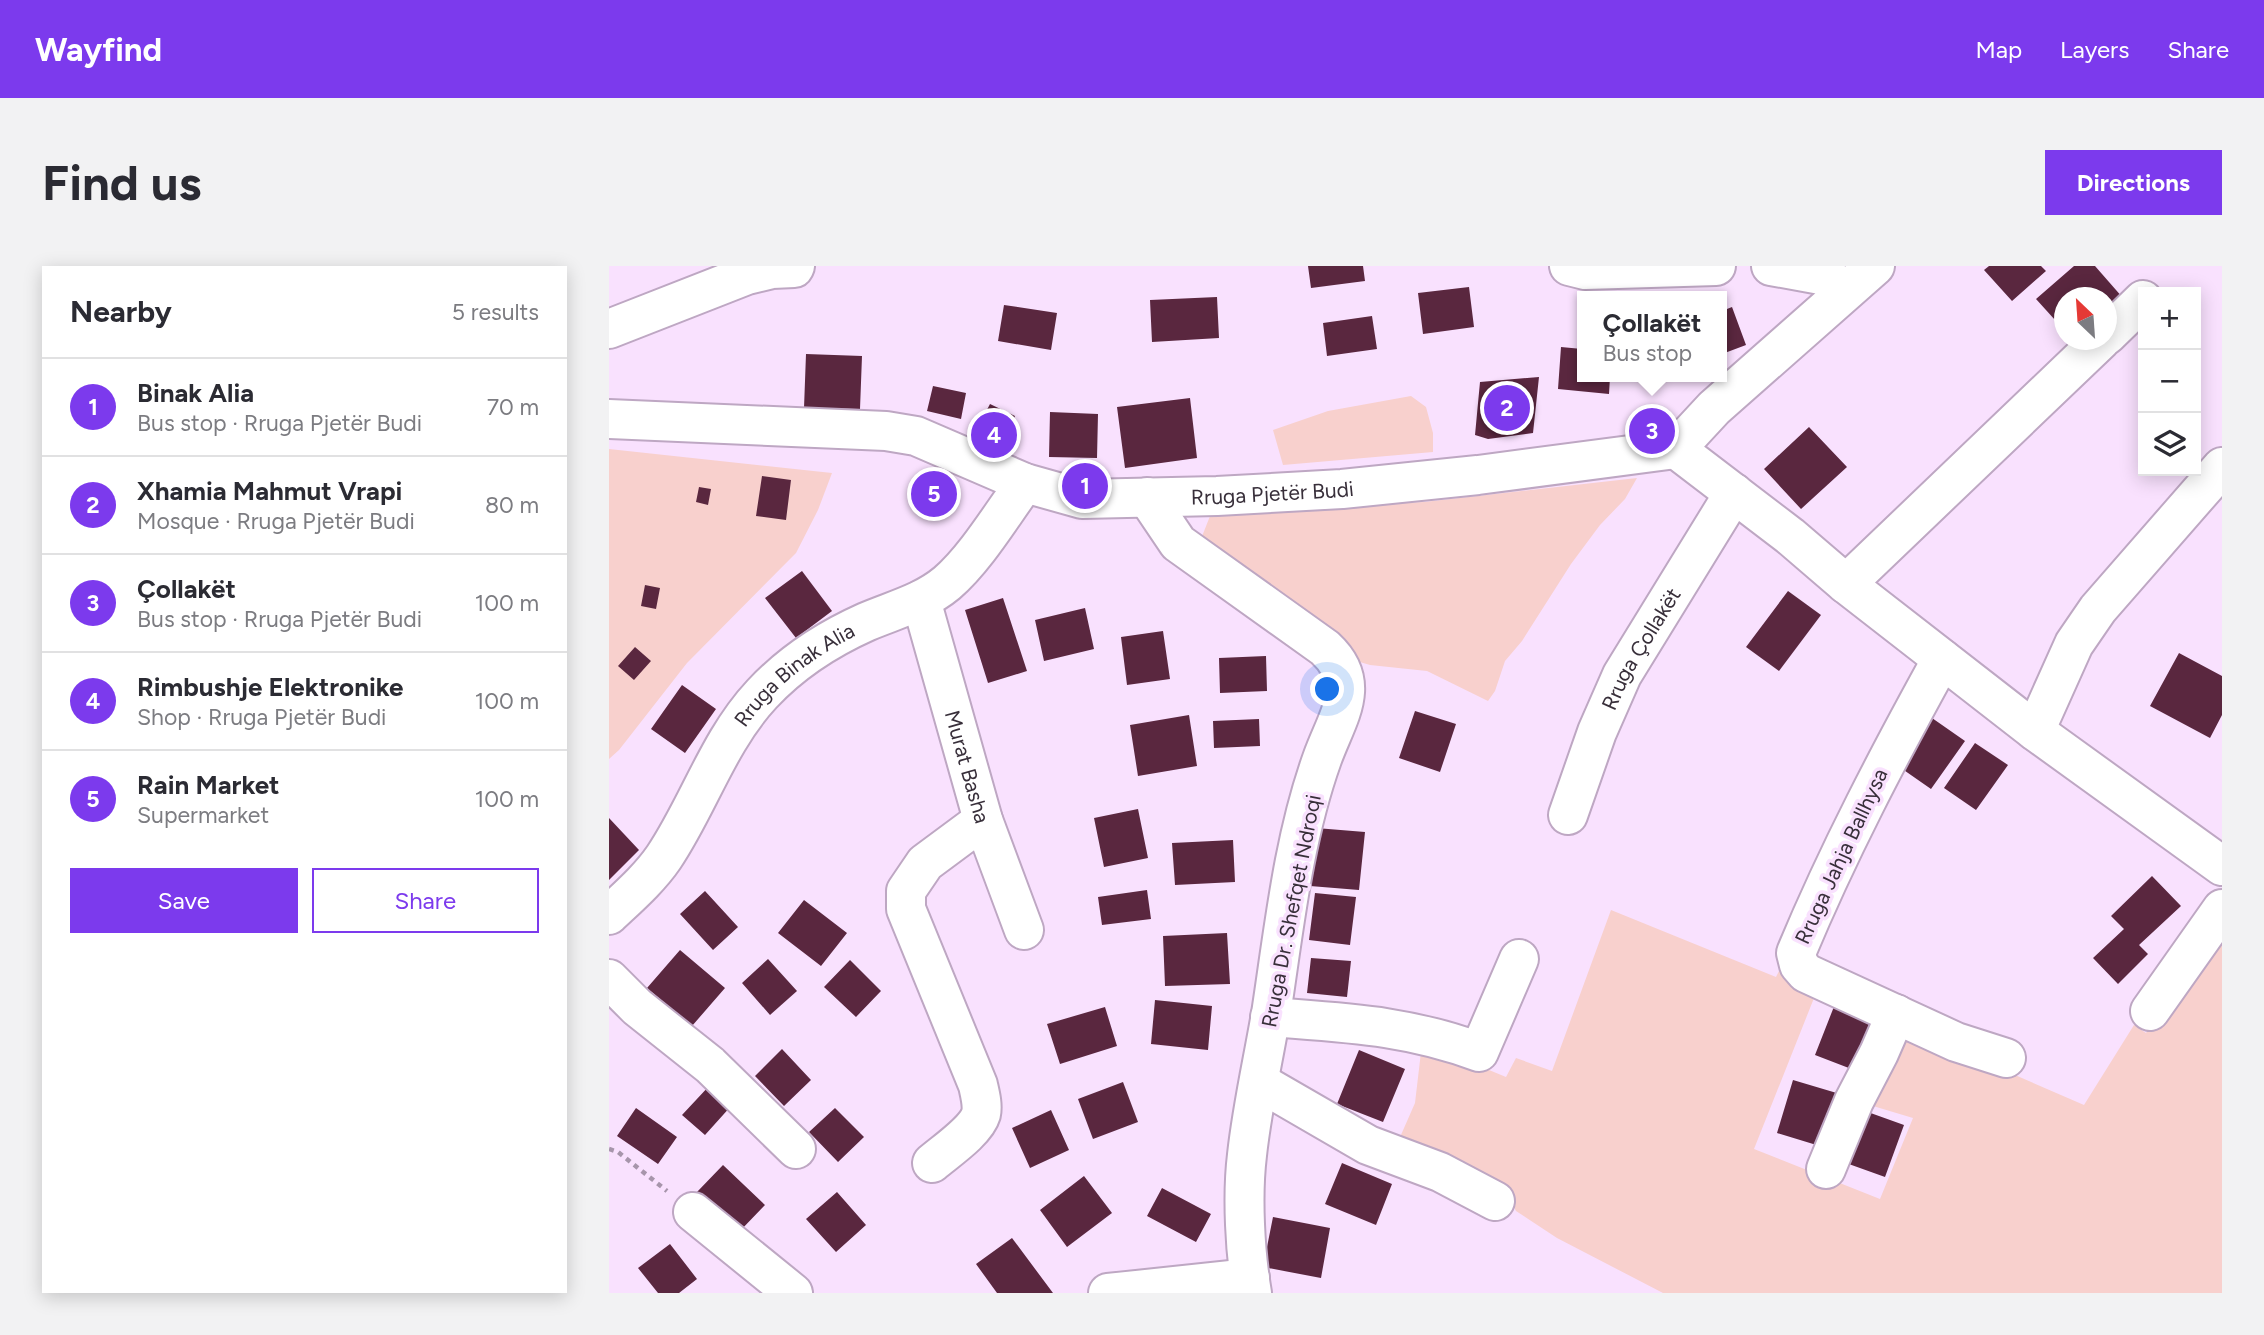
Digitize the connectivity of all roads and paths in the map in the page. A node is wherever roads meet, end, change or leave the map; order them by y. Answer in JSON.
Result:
{"nodes":[{"id":1,"x":795,"y":266,"type":"edge"},
{"id":2,"x":1569,"y":266,"type":"edge"},
{"id":3,"x":1716,"y":266,"type":"edge"},
{"id":4,"x":1771,"y":266,"type":"edge"},
{"id":5,"x":1861,"y":277,"type":"edge"},
{"id":6,"x":2138,"y":305,"type":"edge"},
{"id":7,"x":2117,"y":325,"type":"edge"},
{"id":8,"x":609,"y":329,"type":"edge"},
{"id":9,"x":2090,"y":350,"type":"edge"},
{"id":10,"x":609,"y":419,"type":"edge"},
{"id":11,"x":1676,"y":449,"type":"junction"},
{"id":12,"x":2222,"y":467,"type":"edge"},
{"id":13,"x":1025,"y":483,"type":"junction"},
{"id":14,"x":1734,"y":493,"type":"junction"},
{"id":15,"x":1147,"y":497,"type":"junction"},
{"id":16,"x":1846,"y":584,"type":"junction"},
{"id":17,"x":922,"y":600,"type":"junction"},
{"id":18,"x":1942,"y":659,"type":"junction"},
{"id":19,"x":2035,"y":731,"type":"junction"},
{"id":20,"x":1568,"y":815,"type":"dead end"},
{"id":21,"x":983,"y":820,"type":"junction"},
{"id":22,"x":2222,"y":866,"type":"edge"},
{"id":23,"x":2222,"y":909,"type":"edge"},
{"id":24,"x":609,"y":915,"type":"edge"},
{"id":25,"x":1024,"y":930,"type":"dead end"},
{"id":26,"x":1519,"y":959,"type":"dead end"},
{"id":27,"x":609,"y":979,"type":"edge"},
{"id":28,"x":2150,"y":1011,"type":"dead end"},
{"id":29,"x":1896,"y":1014,"type":"junction"},
{"id":30,"x":1270,"y":1017,"type":"junction"},
{"id":31,"x":2006,"y":1058,"type":"dead end"},
{"id":32,"x":1259,"y":1082,"type":"junction"},
{"id":33,"x":609,"y":1149,"type":"edge"},
{"id":34,"x":796,"y":1149,"type":"dead end"},
{"id":35,"x":932,"y":1163,"type":"dead end"},
{"id":36,"x":1826,"y":1169,"type":"dead end"},
{"id":37,"x":1495,"y":1201,"type":"dead end"},
{"id":38,"x":693,"y":1212,"type":"joint"},
{"id":39,"x":1251,"y":1286,"type":"edge"},
{"id":40,"x":793,"y":1293,"type":"edge"},
{"id":41,"x":1108,"y":1293,"type":"edge"}],
"edges":[{"from":1,"to":8,"type":"street"},
{"from":2,"to":3,"type":"street"},
{"from":4,"to":5,"type":"street"},
{"from":5,"to":11,"type":"street"},
{"from":6,"to":7,"type":"street"},
{"from":9,"to":16,"type":"street"},
{"from":10,"to":13,"type":"street","name":"Rruga Pjetër Budi"},
{"from":11,"to":14,"type":"street"},
{"from":11,"to":15,"type":"street","name":"Rruga Pjetër Budi"},
{"from":12,"to":19,"type":"street"},
{"from":13,"to":15,"type":"street","name":"Rruga Pjetër Budi"},
{"from":13,"to":17,"type":"street","name":"Rruga Binak Alia"},
{"from":14,"to":16,"type":"street"},
{"from":14,"to":20,"type":"street","name":"Rruga Çollakët"},
{"from":15,"to":30,"type":"street","name":"Rruga Dr. Shefqet Ndroqi"},
{"from":16,"to":18,"type":"street"},
{"from":17,"to":21,"type":"street","name":"Murat Basha"},
{"from":17,"to":24,"type":"street","name":"Rruga Binak Alia"},
{"from":18,"to":19,"type":"street"},
{"from":18,"to":29,"type":"street","name":"Rruga Jahja Ballhysa"},
{"from":19,"to":22,"type":"street"},
{"from":21,"to":25,"type":"street","name":"Murat Basha"},
{"from":21,"to":35,"type":"street"},
{"from":23,"to":28,"type":"street"},
{"from":26,"to":30,"type":"street"},
{"from":27,"to":34,"type":"street"},
{"from":29,"to":31,"type":"street","name":"Rruga Jahja Ballhysa"},
{"from":29,"to":36,"type":"street"},
{"from":30,"to":32,"type":"street","name":"Rruga Dr. Shefqet Ndroqi"},
{"from":32,"to":37,"type":"street"},
{"from":32,"to":39,"type":"street","name":"Rruga Dr. Shefqet Ndroqi"},
{"from":33,"to":38,"type":"path"},
{"from":38,"to":40,"type":"street"},
{"from":39,"to":41,"type":"street"}]}
